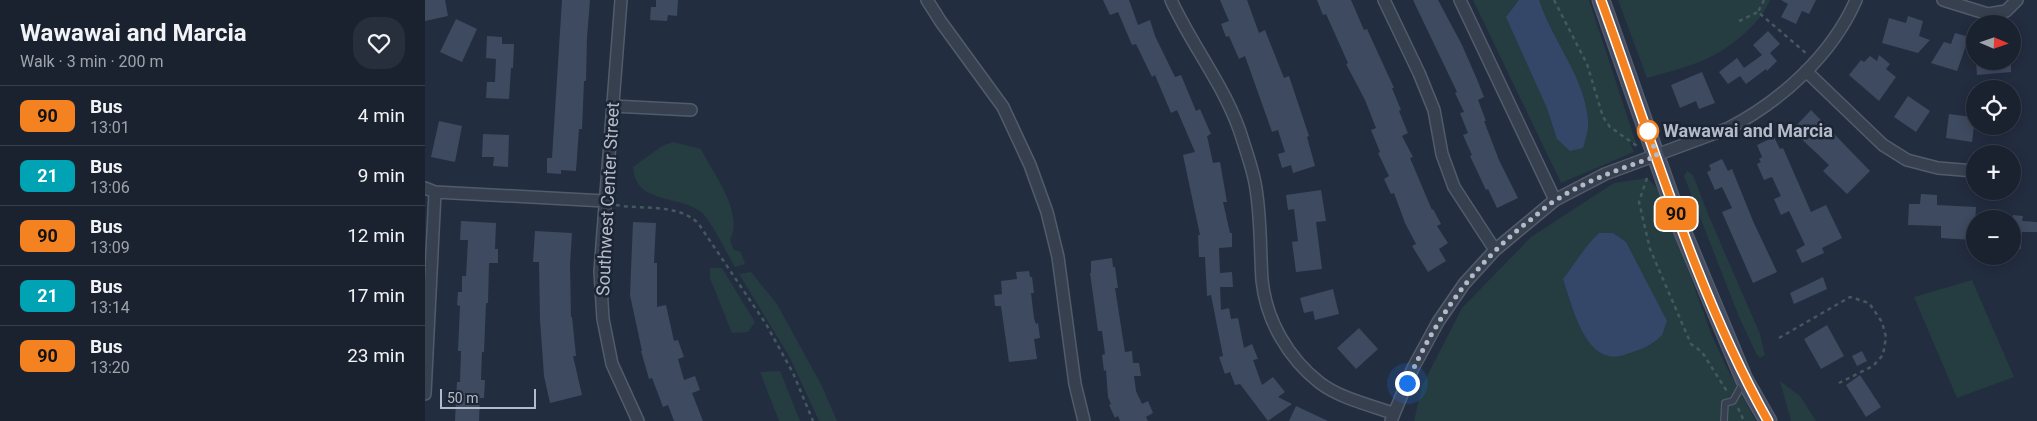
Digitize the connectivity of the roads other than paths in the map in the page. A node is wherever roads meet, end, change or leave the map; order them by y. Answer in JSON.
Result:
{"nodes":[{"id":1,"x":621,"y":0,"type":"edge"},
{"id":2,"x":927,"y":0,"type":"edge"},
{"id":3,"x":1171,"y":0,"type":"edge"},
{"id":4,"x":1384,"y":0,"type":"edge"},
{"id":5,"x":1460,"y":0,"type":"edge"},
{"id":6,"x":1601,"y":0,"type":"edge"},
{"id":7,"x":1856,"y":0,"type":"edge"},
{"id":8,"x":1943,"y":0,"type":"edge"},
{"id":9,"x":2017,"y":0,"type":"edge"},
{"id":10,"x":1806,"y":71,"type":"junction"},
{"id":11,"x":613,"y":106,"type":"junction"},
{"id":12,"x":691,"y":110,"type":"dead end"},
{"id":13,"x":1657,"y":156,"type":"junction"},
{"id":14,"x":1966,"y":170,"type":"edge"},
{"id":15,"x":430,"y":190,"type":"edge"},
{"id":16,"x":1555,"y":200,"type":"junction"},
{"id":17,"x":605,"y":201,"type":"junction"},
{"id":18,"x":1495,"y":250,"type":"junction"},
{"id":19,"x":1744,"y":379,"type":"junction"},
{"id":20,"x":425,"y":394,"type":"edge"},
{"id":21,"x":1392,"y":417,"type":"edge"},
{"id":22,"x":638,"y":421,"type":"edge"},
{"id":23,"x":1084,"y":421,"type":"edge"},
{"id":24,"x":1724,"y":421,"type":"edge"},
{"id":25,"x":1768,"y":421,"type":"edge"}],
"edges":[{"from":1,"to":11,"type":"street","name":"Southwest Center Street"},
{"from":2,"to":23,"type":"street"},
{"from":3,"to":21,"type":"street"},
{"from":4,"to":18,"type":"street"},
{"from":5,"to":16,"type":"street"},
{"from":6,"to":13,"type":"main road"},
{"from":7,"to":10,"type":"street"},
{"from":8,"to":9,"type":"street"},
{"from":10,"to":13,"type":"street"},
{"from":10,"to":14,"type":"street"},
{"from":11,"to":12,"type":"street"},
{"from":11,"to":17,"type":"street","name":"Southwest Center Street"},
{"from":13,"to":16,"type":"street"},
{"from":13,"to":19,"type":"main road"},
{"from":15,"to":17,"type":"street"},
{"from":15,"to":20,"type":"street"},
{"from":16,"to":18,"type":"street"},
{"from":17,"to":22,"type":"street","name":"Southwest Center Street"},
{"from":18,"to":21,"type":"street"},
{"from":19,"to":24,"type":"lane"},
{"from":19,"to":25,"type":"main road"}]}
